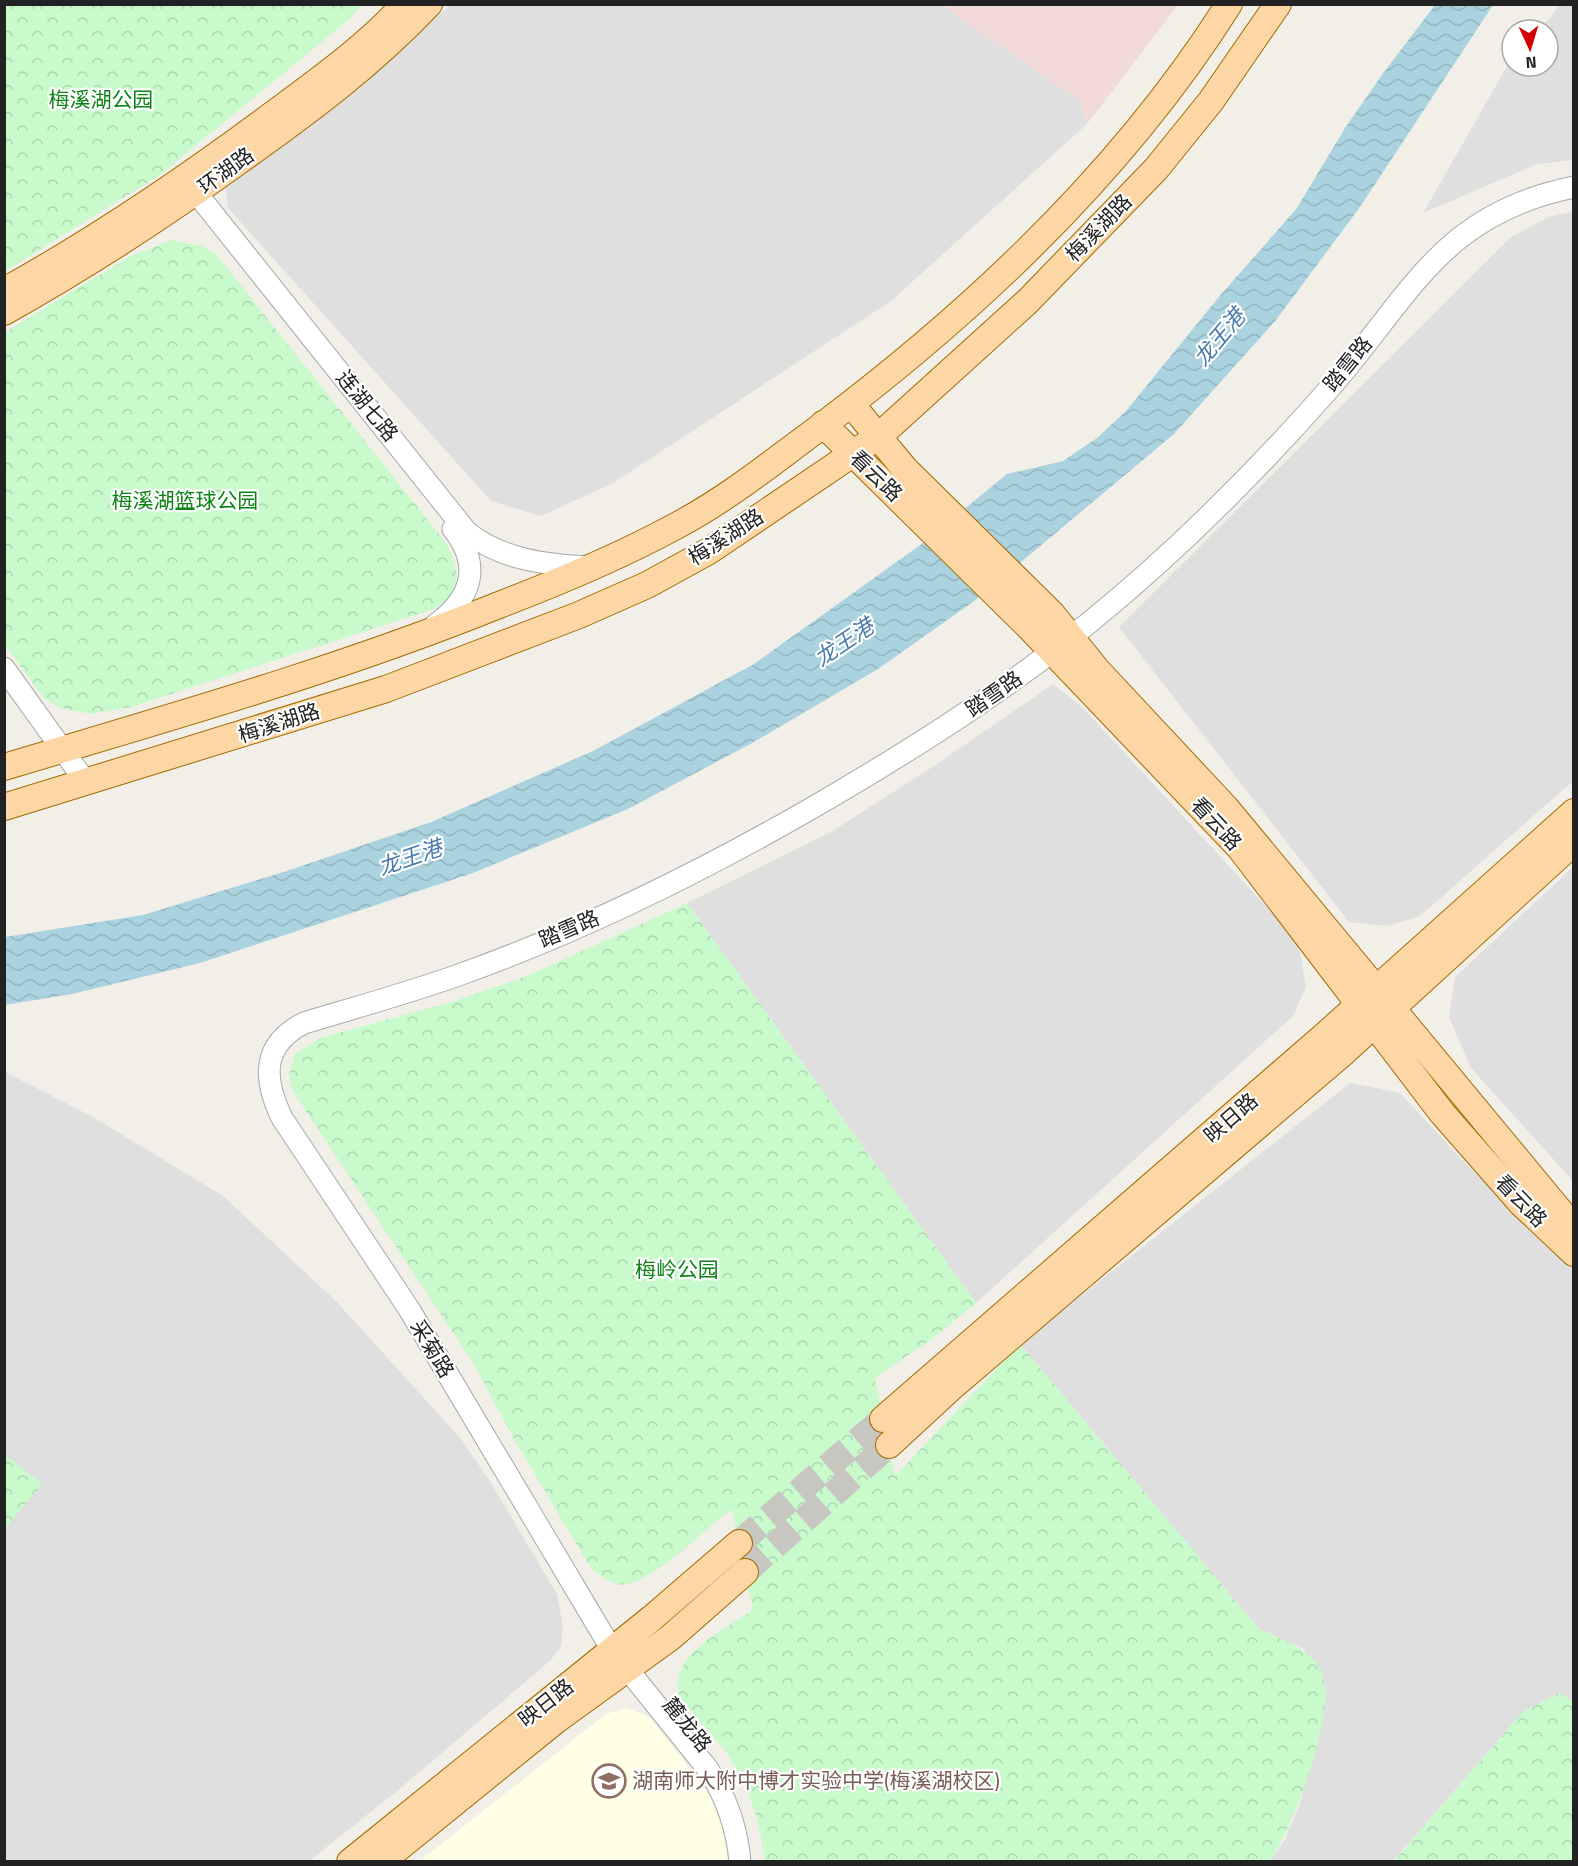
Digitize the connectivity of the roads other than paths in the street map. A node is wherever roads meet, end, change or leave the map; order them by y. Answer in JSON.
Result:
{"nodes":[{"id":1,"x":405,"y":4,"type":"edge"},
{"id":2,"x":429,"y":4,"type":"edge"},
{"id":3,"x":1229,"y":4,"type":"edge"},
{"id":4,"x":1278,"y":4,"type":"edge"},
{"id":5,"x":1574,"y":187,"type":"edge"},
{"id":6,"x":185,"y":190,"type":"junction"},
{"id":7,"x":1574,"y":196,"type":"edge"},
{"id":8,"x":4,"y":291,"type":"edge"},
{"id":9,"x":4,"y":312,"type":"edge"},
{"id":10,"x":851,"y":404,"type":"junction"},
{"id":11,"x":823,"y":424,"type":"junction"},
{"id":12,"x":879,"y":435,"type":"junction"},
{"id":13,"x":853,"y":453,"type":"junction"},
{"id":14,"x":894,"y":476,"type":"junction"},
{"id":15,"x":591,"y":567,"type":"junction"},
{"id":16,"x":417,"y":638,"type":"junction"},
{"id":17,"x":1064,"y":648,"type":"junction"},
{"id":18,"x":4,"y":668,"type":"edge"},
{"id":19,"x":4,"y":691,"type":"edge"},
{"id":20,"x":56,"y":752,"type":"junction"},
{"id":21,"x":4,"y":767,"type":"edge"},
{"id":22,"x":79,"y":783,"type":"junction"},
{"id":23,"x":4,"y":807,"type":"edge"},
{"id":24,"x":1574,"y":812,"type":"edge"},
{"id":25,"x":1574,"y":842,"type":"edge"},
{"id":26,"x":1368,"y":996,"type":"junction"},
{"id":27,"x":1384,"y":1016,"type":"junction"},
{"id":28,"x":294,"y":1033,"type":"joint"},
{"id":29,"x":1574,"y":1228,"type":"edge"},
{"id":30,"x":1574,"y":1253,"type":"edge"},
{"id":31,"x":883,"y":1419,"type":"tunnel mouth"},
{"id":32,"x":889,"y":1445,"type":"tunnel mouth"},
{"id":33,"x":739,"y":1544,"type":"tunnel mouth"},
{"id":34,"x":745,"y":1572,"type":"tunnel mouth"},
{"id":35,"x":624,"y":1656,"type":"junction"},
{"id":36,"x":350,"y":1862,"type":"edge"},
{"id":37,"x":381,"y":1862,"type":"edge"},
{"id":38,"x":740,"y":1862,"type":"edge"},
{"id":39,"x":752,"y":1862,"type":"edge"}],
"edges":[{"from":1,"to":6,"type":"main road","name":"环湖路"},
{"from":2,"to":6,"type":"main road","name":"环湖路"},
{"from":3,"to":10,"type":"main road","name":"梅溪湖路"},
{"from":4,"to":12,"type":"main road","name":"梅溪湖路"},
{"from":5,"to":17,"type":"street","name":"踏雪路"},
{"from":6,"to":8,"type":"main road","name":"环湖路"},
{"from":6,"to":9,"type":"main road","name":"环湖路"},
{"from":6,"to":15,"type":"street","name":"连湖七路"},
{"from":6,"to":16,"type":"street","name":"连湖七路"},
{"from":7,"to":17,"type":"street","name":"踏雪路"},
{"from":10,"to":11,"type":"main road","name":"梅溪湖路"},
{"from":10,"to":12,"type":"main road"},
{"from":11,"to":13,"type":"main road","name":"看云路"},
{"from":11,"to":15,"type":"main road","name":"梅溪湖路"},
{"from":12,"to":13,"type":"main road","name":"梅溪湖路"},
{"from":12,"to":14,"type":"main road"},
{"from":13,"to":14,"type":"main road","name":"看云路"},
{"from":13,"to":22,"type":"main road","name":"梅溪湖路"},
{"from":14,"to":17,"type":"main road","name":"看云路"},
{"from":14,"to":17,"type":"main road","name":"看云路"},
{"from":15,"to":16,"type":"main road","name":"梅溪湖路"},
{"from":16,"to":20,"type":"main road","name":"梅溪湖路"},
{"from":17,"to":26,"type":"main road","name":"看云路"},
{"from":17,"to":28,"type":"street","name":"踏雪路"},
{"from":18,"to":20,"type":"street"},
{"from":19,"to":20,"type":"street"},
{"from":20,"to":21,"type":"main road","name":"梅溪湖路"},
{"from":20,"to":22,"type":"street"},
{"from":22,"to":23,"type":"main road","name":"梅溪湖路"},
{"from":24,"to":26,"type":"main road","name":"映日路"},
{"from":25,"to":27,"type":"main road","name":"映日路"},
{"from":26,"to":27,"type":"main road","name":"看云路"},
{"from":26,"to":31,"type":"main road","name":"映日路"},
{"from":27,"to":29,"type":"main road","name":"看云路"},
{"from":27,"to":30,"type":"main road","name":"看云路"},
{"from":27,"to":32,"type":"main road","name":"映日路"},
{"from":28,"to":35,"type":"street","name":"采菊路"},
{"from":33,"to":35,"type":"main road","name":"映日路"},
{"from":34,"to":35,"type":"main road","name":"映日路"},
{"from":35,"to":36,"type":"main road","name":"映日路"},
{"from":35,"to":37,"type":"main road","name":"映日路"},
{"from":35,"to":38,"type":"street","name":"麓龙路"},
{"from":35,"to":39,"type":"street","name":"麓龙路"}]}
